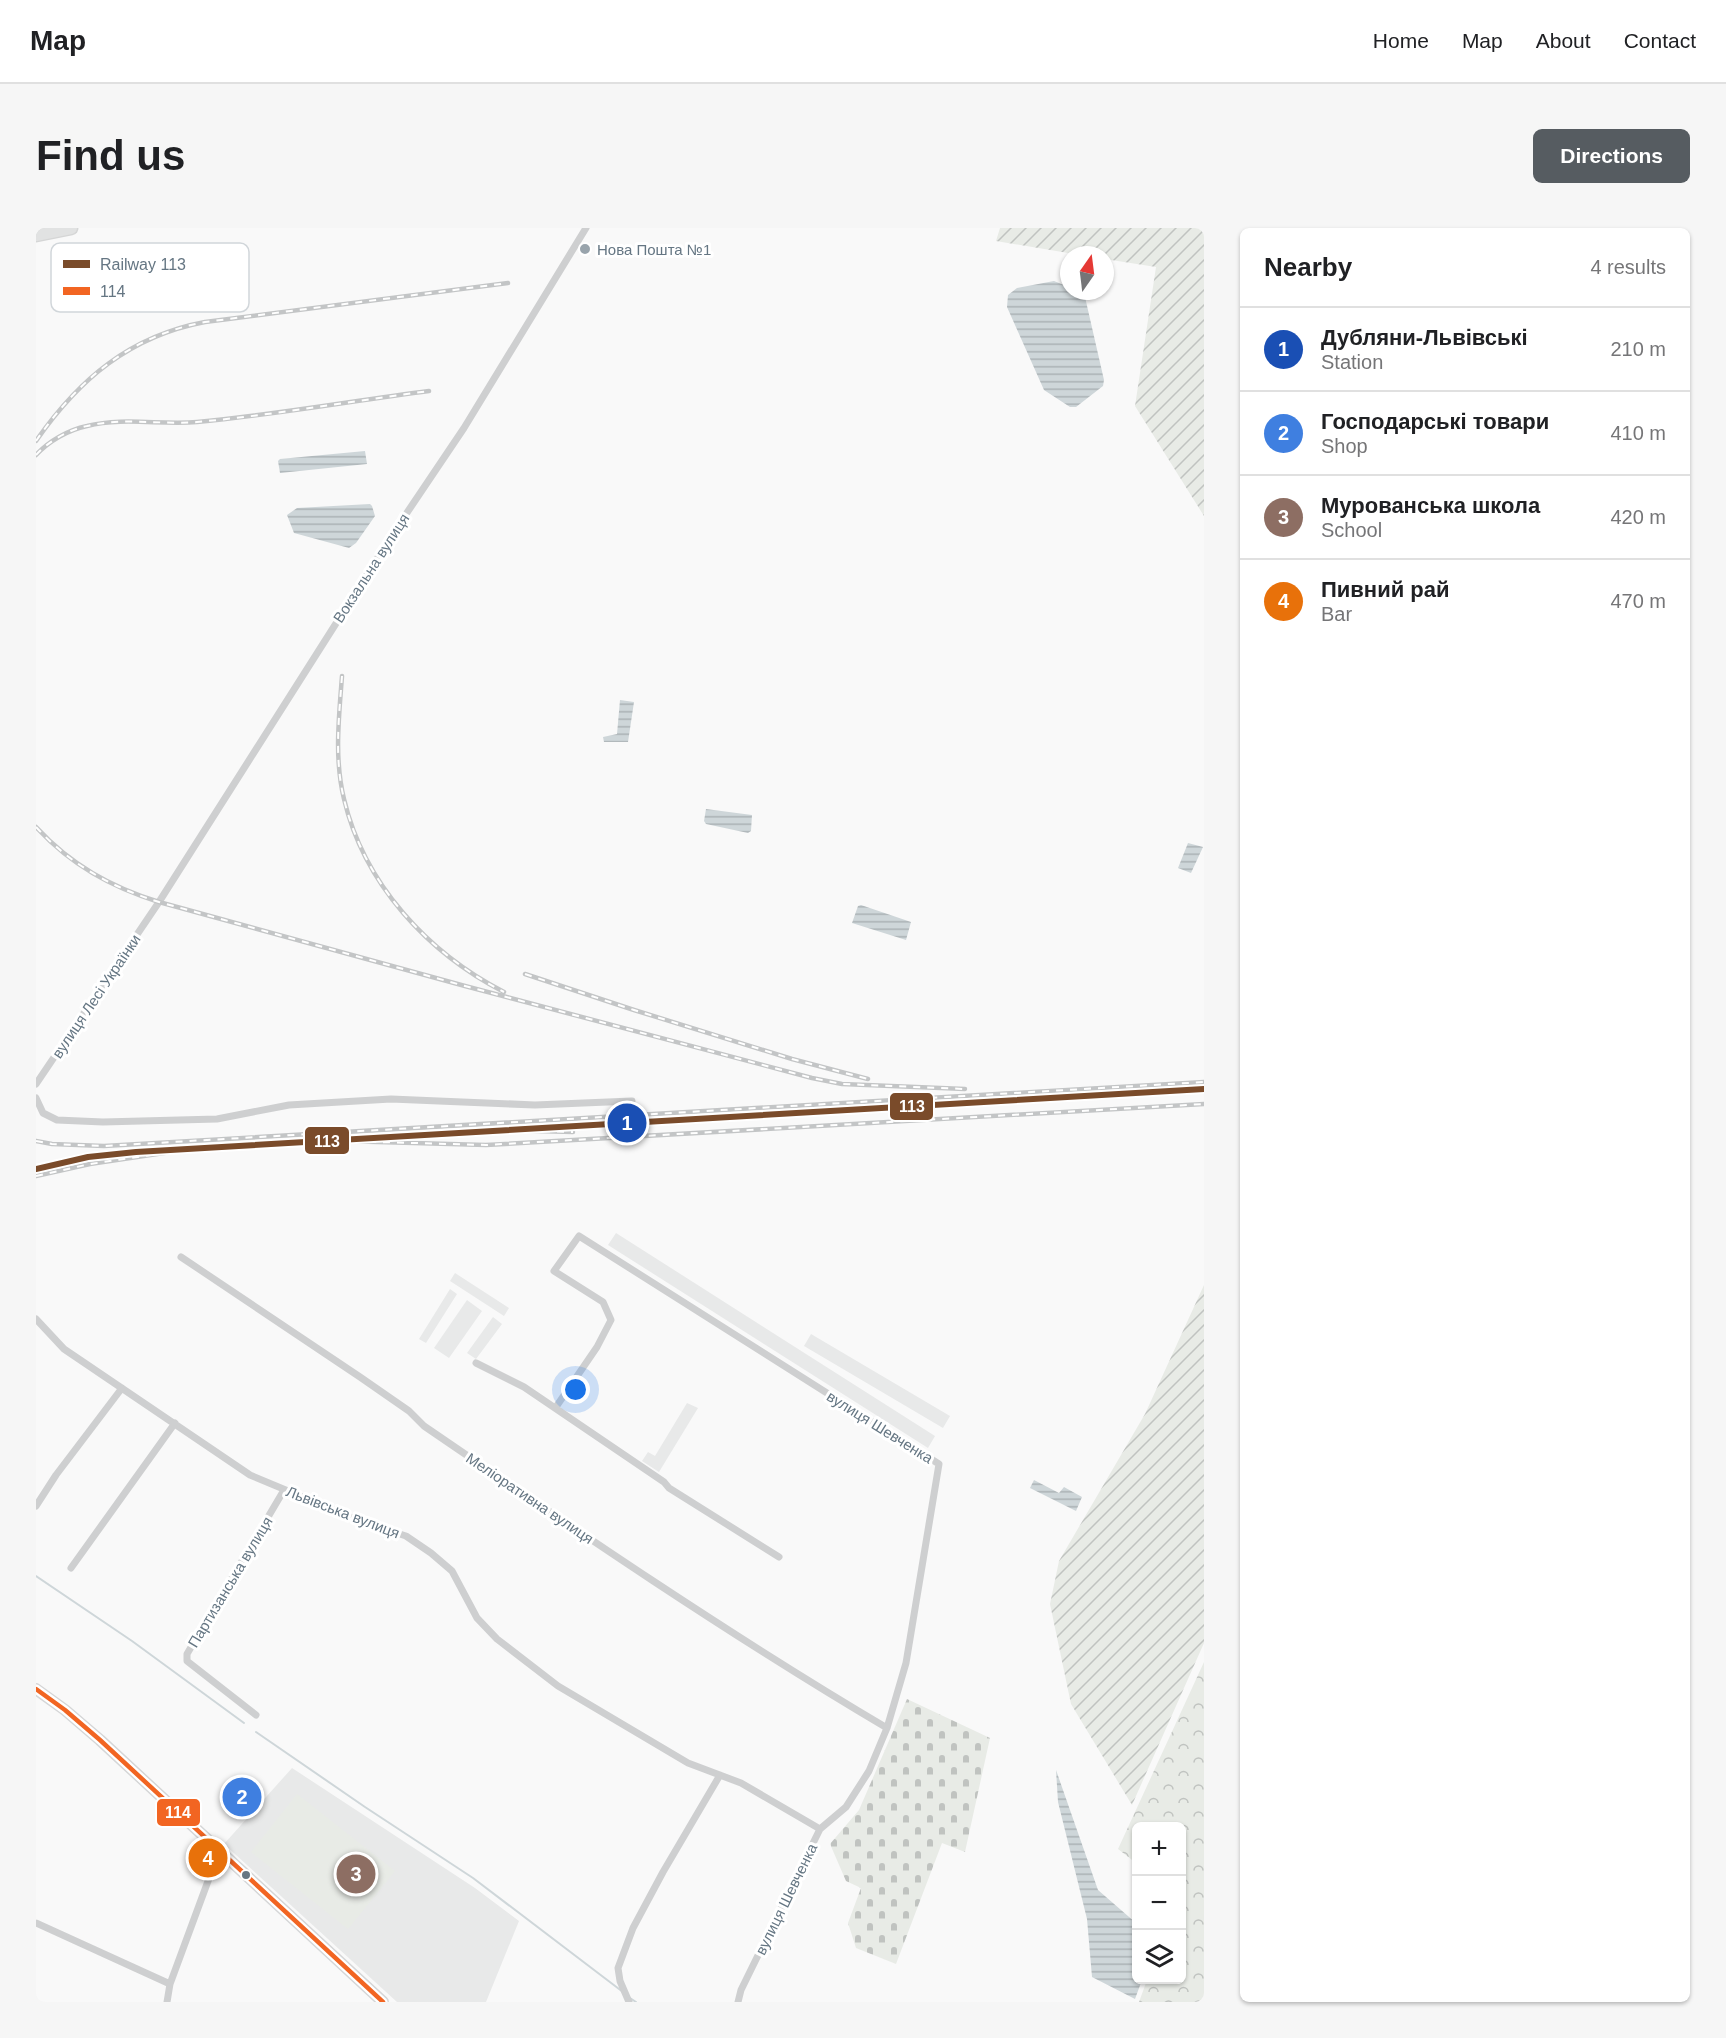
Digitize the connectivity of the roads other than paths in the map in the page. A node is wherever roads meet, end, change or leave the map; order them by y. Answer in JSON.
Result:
{"nodes":[{"id":1,"x":71,"y":228,"type":"edge"},
{"id":2,"x":586,"y":228,"type":"edge"},
{"id":3,"x":36,"y":235,"type":"edge"},
{"id":4,"x":156,"y":907,"type":"joint"},
{"id":5,"x":36,"y":1084,"type":"edge"},
{"id":6,"x":36,"y":1098,"type":"edge"},
{"id":7,"x":632,"y":1101,"type":"dead end"},
{"id":8,"x":181,"y":1257,"type":"dead end"},
{"id":9,"x":36,"y":1319,"type":"edge"},
{"id":10,"x":476,"y":1364,"type":"dead end"},
{"id":11,"x":122,"y":1388,"type":"junction"},
{"id":12,"x":556,"y":1407,"type":"junction"},
{"id":13,"x":175,"y":1423,"type":"junction"},
{"id":14,"x":284,"y":1490,"type":"junction"},
{"id":15,"x":36,"y":1506,"type":"edge"},
{"id":16,"x":779,"y":1557,"type":"dead end"},
{"id":17,"x":71,"y":1568,"type":"dead end"},
{"id":18,"x":36,"y":1689,"type":"edge"},
{"id":19,"x":256,"y":1715,"type":"dead end"},
{"id":20,"x":887,"y":1728,"type":"junction"},
{"id":21,"x":720,"y":1776,"type":"junction"},
{"id":22,"x":820,"y":1829,"type":"junction"},
{"id":23,"x":216,"y":1849,"type":"junction"},
{"id":24,"x":36,"y":1923,"type":"edge"},
{"id":25,"x":170,"y":1984,"type":"junction"},
{"id":26,"x":167,"y":2002,"type":"edge"},
{"id":27,"x":384,"y":2002,"type":"edge"},
{"id":28,"x":629,"y":2002,"type":"edge"},
{"id":29,"x":738,"y":2002,"type":"edge"}],
"edges":[{"from":1,"to":3,"type":"highway"},
{"from":2,"to":4,"type":"street","name":"Вокзальна вулиця"},
{"from":4,"to":5,"type":"street","name":"вулиця Лесі Українки"},
{"from":6,"to":7,"type":"street"},
{"from":8,"to":20,"type":"street","name":"Меліоративна вулиця"},
{"from":9,"to":11,"type":"street","name":"Львівська вулиця"},
{"from":10,"to":12,"type":"street"},
{"from":11,"to":13,"type":"street","name":"Львівська вулиця"},
{"from":11,"to":15,"type":"street"},
{"from":12,"to":16,"type":"street"},
{"from":12,"to":20,"type":"street","name":"вулиця Шевченка"},
{"from":13,"to":14,"type":"street","name":"Львівська вулиця"},
{"from":13,"to":17,"type":"street"},
{"from":14,"to":19,"type":"street","name":"Партизанська вулиця"},
{"from":14,"to":21,"type":"street","name":"Львівська вулиця"},
{"from":18,"to":23,"type":"street"},
{"from":20,"to":22,"type":"street","name":"вулиця Шевченка"},
{"from":21,"to":22,"type":"street","name":"Львівська вулиця"},
{"from":21,"to":28,"type":"street"},
{"from":22,"to":29,"type":"street","name":"вулиця Шевченка"},
{"from":23,"to":25,"type":"street"},
{"from":23,"to":27,"type":"street"},
{"from":24,"to":25,"type":"street"},
{"from":25,"to":26,"type":"street"}]}
